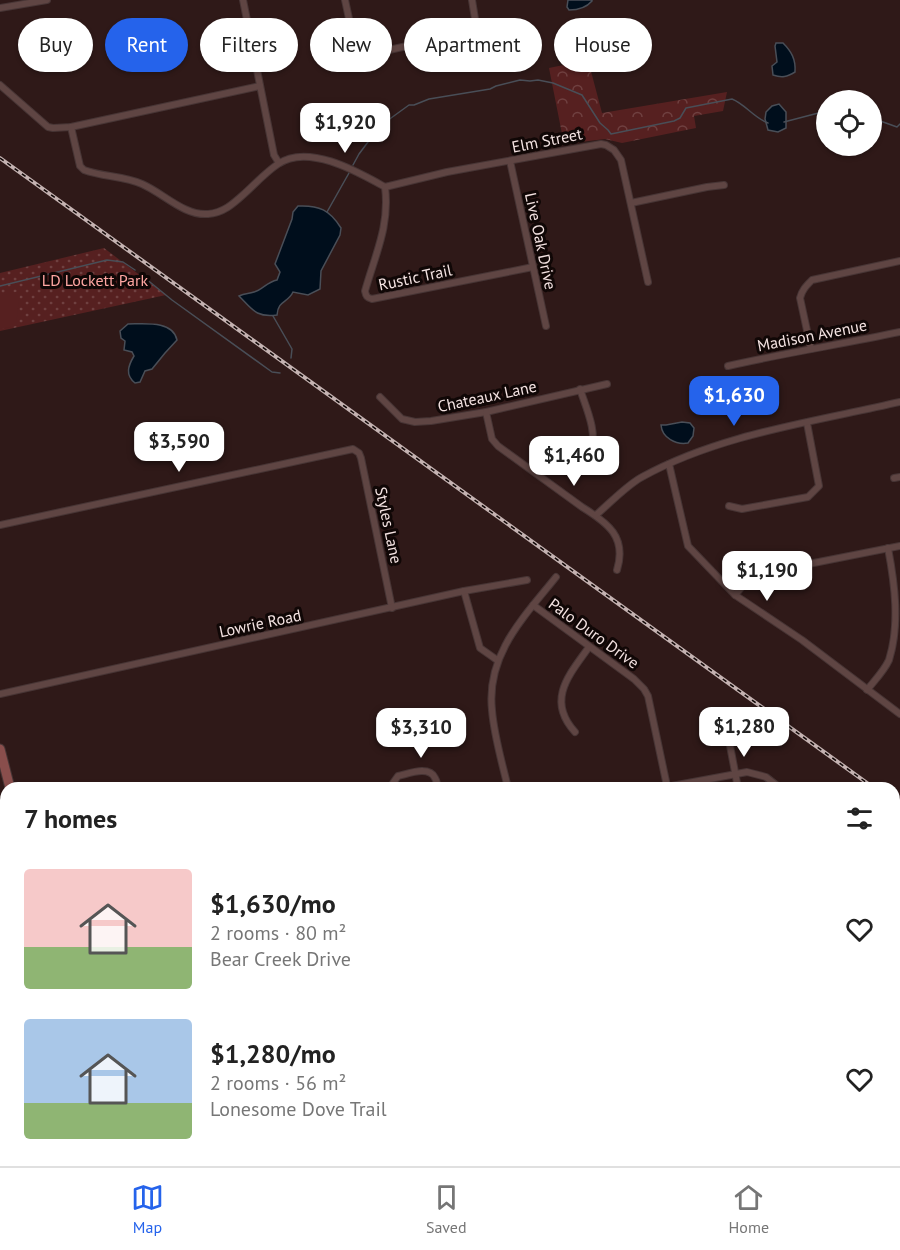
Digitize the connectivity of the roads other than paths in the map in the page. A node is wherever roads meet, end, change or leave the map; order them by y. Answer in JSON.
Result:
{"nodes":[{"id":1,"x":47,"y":0,"type":"edge"},
{"id":2,"x":243,"y":0,"type":"edge"},
{"id":3,"x":345,"y":0,"type":"edge"},
{"id":4,"x":472,"y":0,"type":"edge"},
{"id":5,"x":0,"y":8,"type":"edge"},
{"id":6,"x":0,"y":85,"type":"edge"},
{"id":7,"x":260,"y":86,"type":"junction"},
{"id":8,"x":71,"y":127,"type":"junction"},
{"id":9,"x":510,"y":161,"type":"junction"},
{"id":10,"x":279,"y":163,"type":"junction"},
{"id":11,"x":724,"y":185,"type":"dead end"},
{"id":12,"x":385,"y":187,"type":"junction"},
{"id":13,"x":631,"y":203,"type":"junction"},
{"id":14,"x":900,"y":261,"type":"edge"},
{"id":15,"x":532,"y":267,"type":"junction"},
{"id":16,"x":648,"y":282,"type":"dead end"},
{"id":17,"x":546,"y":326,"type":"dead end"},
{"id":18,"x":900,"y":332,"type":"edge"},
{"id":19,"x":811,"y":349,"type":"junction"},
{"id":20,"x":728,"y":366,"type":"dead end"},
{"id":21,"x":607,"y":384,"type":"dead end"},
{"id":22,"x":580,"y":389,"type":"junction"},
{"id":23,"x":380,"y":398,"type":"dead end"},
{"id":24,"x":900,"y":402,"type":"edge"},
{"id":25,"x":486,"y":412,"type":"junction"},
{"id":26,"x":807,"y":423,"type":"junction"},
{"id":27,"x":590,"y":450,"type":"dead end"},
{"id":28,"x":669,"y":464,"type":"junction"},
{"id":29,"x":729,"y":506,"type":"dead end"},
{"id":30,"x":596,"y":515,"type":"junction"},
{"id":31,"x":0,"y":525,"type":"edge"},
{"id":32,"x":900,"y":546,"type":"edge"},
{"id":33,"x":888,"y":548,"type":"junction"},
{"id":34,"x":617,"y":570,"type":"dead end"},
{"id":35,"x":556,"y":577,"type":"dead end"},
{"id":36,"x":527,"y":580,"type":"dead end"},
{"id":37,"x":464,"y":591,"type":"junction"},
{"id":38,"x":735,"y":595,"type":"junction"},
{"id":39,"x":533,"y":605,"type":"junction"},
{"id":40,"x":392,"y":608,"type":"junction"},
{"id":41,"x":589,"y":647,"type":"junction"},
{"id":42,"x":497,"y":660,"type":"junction"},
{"id":43,"x":867,"y":690,"type":"junction"},
{"id":44,"x":0,"y":694,"type":"edge"},
{"id":45,"x":900,"y":714,"type":"edge"},
{"id":46,"x":730,"y":727,"type":"dead end"},
{"id":47,"x":575,"y":732,"type":"dead end"},
{"id":48,"x":0,"y":749,"type":"edge"},
{"id":49,"x":735,"y":775,"type":"junction"},
{"id":50,"x":8,"y":782,"type":"edge"},
{"id":51,"x":394,"y":782,"type":"edge"},
{"id":52,"x":436,"y":782,"type":"edge"},
{"id":53,"x":507,"y":782,"type":"edge"},
{"id":54,"x":663,"y":782,"type":"edge"},
{"id":55,"x":694,"y":782,"type":"edge"},
{"id":56,"x":737,"y":782,"type":"edge"},
{"id":57,"x":772,"y":782,"type":"edge"}],
"edges":[{"from":1,"to":5,"type":"street"},
{"from":2,"to":7,"type":"street"},
{"from":3,"to":4,"type":"street"},
{"from":6,"to":8,"type":"street"},
{"from":7,"to":8,"type":"street"},
{"from":7,"to":10,"type":"street"},
{"from":8,"to":10,"type":"street"},
{"from":9,"to":12,"type":"street","name":"Elm Street"},
{"from":9,"to":13,"type":"street","name":"Elm Street"},
{"from":9,"to":15,"type":"street","name":"Live Oak Drive"},
{"from":10,"to":12,"type":"street"},
{"from":11,"to":13,"type":"street"},
{"from":12,"to":15,"type":"street","name":"Rustic Trail"},
{"from":13,"to":16,"type":"street","name":"Elm Street"},
{"from":14,"to":19,"type":"street"},
{"from":15,"to":17,"type":"street","name":"Live Oak Drive"},
{"from":18,"to":19,"type":"street","name":"Madison Avenue"},
{"from":19,"to":20,"type":"street","name":"Madison Avenue"},
{"from":21,"to":22,"type":"street","name":"Chateaux Lane"},
{"from":22,"to":25,"type":"street","name":"Chateaux Lane"},
{"from":22,"to":27,"type":"street"},
{"from":23,"to":25,"type":"street","name":"Chateaux Lane"},
{"from":24,"to":26,"type":"street"},
{"from":25,"to":30,"type":"street"},
{"from":26,"to":28,"type":"street"},
{"from":26,"to":29,"type":"street"},
{"from":28,"to":30,"type":"street"},
{"from":28,"to":38,"type":"street"},
{"from":30,"to":34,"type":"street"},
{"from":31,"to":40,"type":"street","name":"Styles Lane"},
{"from":32,"to":33,"type":"street"},
{"from":33,"to":38,"type":"street"},
{"from":33,"to":43,"type":"street"},
{"from":35,"to":39,"type":"street"},
{"from":36,"to":37,"type":"street","name":"Lowrie Road"},
{"from":37,"to":40,"type":"street","name":"Lowrie Road"},
{"from":37,"to":42,"type":"street"},
{"from":38,"to":43,"type":"street"},
{"from":39,"to":41,"type":"street","name":"Palo Duro Drive"},
{"from":39,"to":42,"type":"street"},
{"from":40,"to":44,"type":"street","name":"Lowrie Road"},
{"from":41,"to":47,"type":"street"},
{"from":41,"to":54,"type":"street","name":"Palo Duro Drive"},
{"from":42,"to":53,"type":"street"},
{"from":43,"to":45,"type":"street"},
{"from":46,"to":49,"type":"street"},
{"from":48,"to":50,"type":"main road"},
{"from":49,"to":55,"type":"street"},
{"from":49,"to":56,"type":"street"},
{"from":49,"to":57,"type":"street"},
{"from":51,"to":52,"type":"street"}]}
